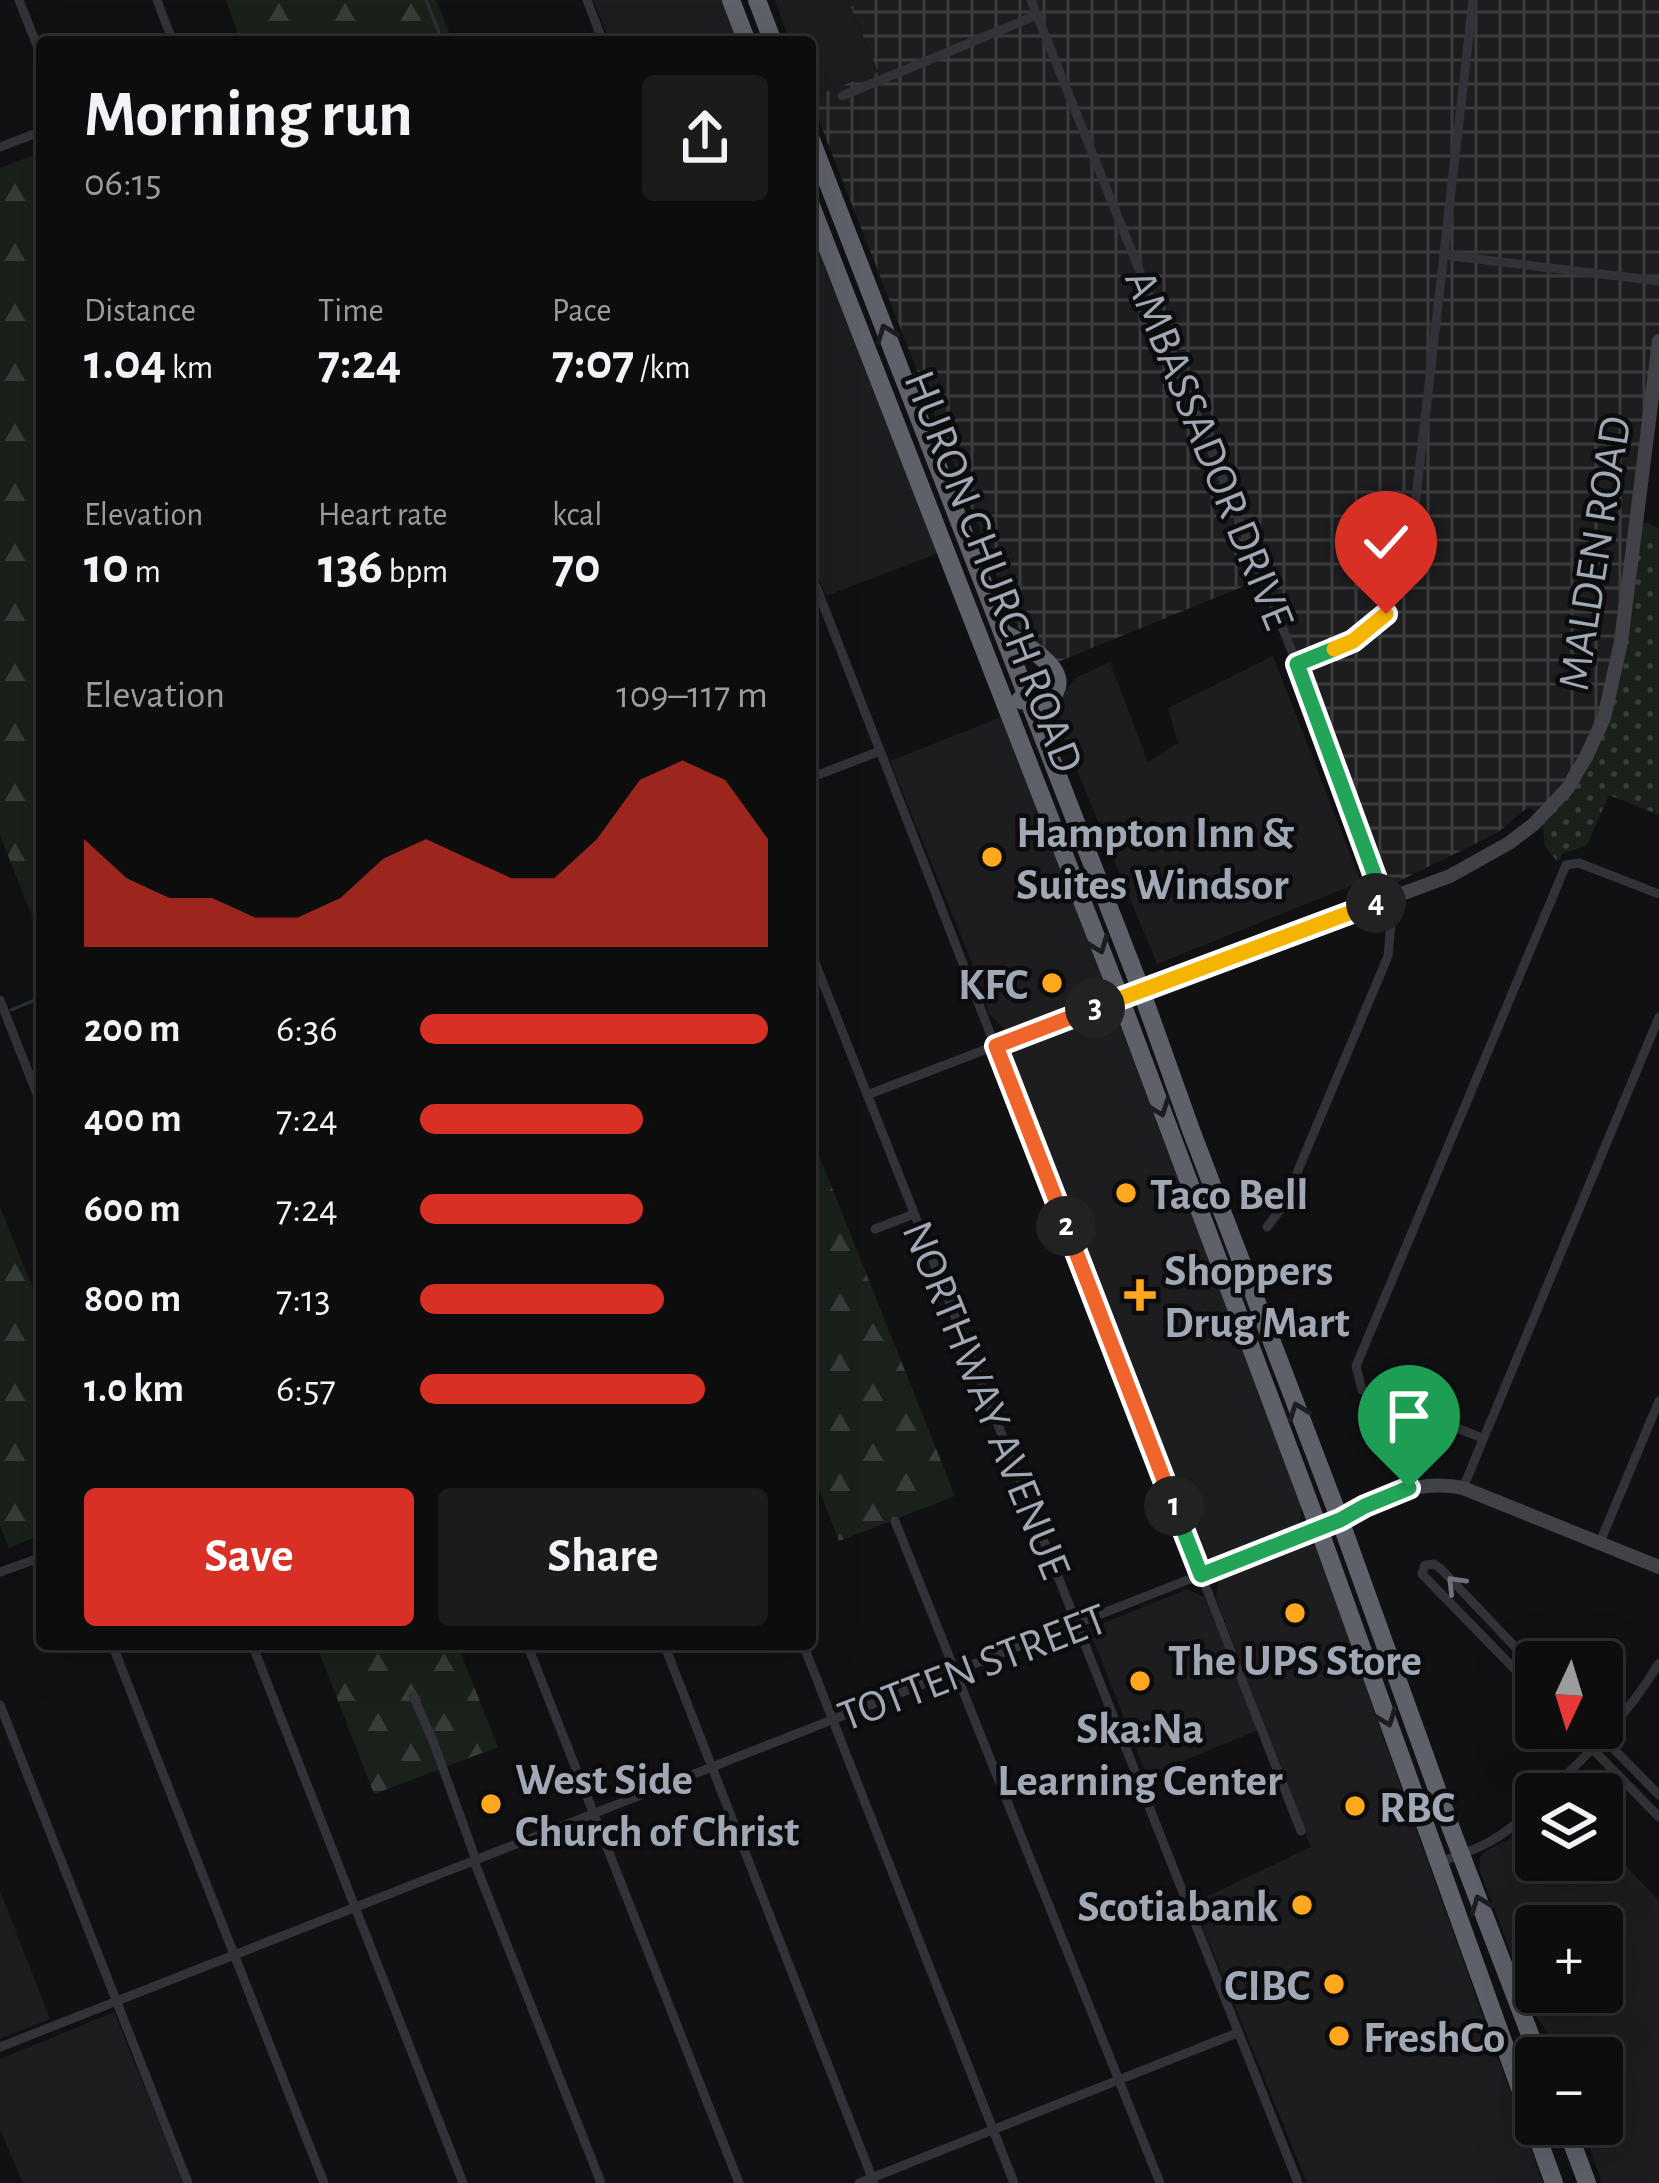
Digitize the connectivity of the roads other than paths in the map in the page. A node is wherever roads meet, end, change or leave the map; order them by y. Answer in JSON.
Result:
{"nodes":[{"id":1,"x":19,"y":0,"type":"edge"},
{"id":2,"x":157,"y":0,"type":"edge"},
{"id":3,"x":586,"y":0,"type":"edge"},
{"id":4,"x":731,"y":0,"type":"edge"},
{"id":5,"x":757,"y":0,"type":"edge"},
{"id":6,"x":1031,"y":0,"type":"edge"},
{"id":7,"x":1473,"y":0,"type":"edge"},
{"id":8,"x":1037,"y":15,"type":"junction"},
{"id":9,"x":171,"y":36,"type":"edge"},
{"id":10,"x":601,"y":36,"type":"edge"},
{"id":11,"x":745,"y":36,"type":"edge"},
{"id":12,"x":771,"y":36,"type":"edge"},
{"id":13,"x":36,"y":43,"type":"edge"},
{"id":14,"x":842,"y":96,"type":"dead end"},
{"id":15,"x":36,"y":133,"type":"edge"},
{"id":16,"x":0,"y":148,"type":"edge"},
{"id":17,"x":816,"y":161,"type":"edge"},
{"id":18,"x":816,"y":218,"type":"edge"},
{"id":19,"x":1444,"y":255,"type":"junction"},
{"id":20,"x":1659,"y":281,"type":"edge"},
{"id":21,"x":1659,"y":341,"type":"edge"},
{"id":22,"x":1651,"y":464,"type":"edge"},
{"id":23,"x":816,"y":586,"type":"edge"},
{"id":24,"x":1002,"y":632,"type":"junction"},
{"id":25,"x":1297,"y":664,"type":"junction"},
{"id":26,"x":1003,"y":699,"type":"junction"},
{"id":27,"x":1029,"y":701,"type":"junction"},
{"id":28,"x":880,"y":751,"type":"junction"},
{"id":29,"x":816,"y":776,"type":"edge"},
{"id":30,"x":1659,"y":894,"type":"edge"},
{"id":31,"x":1384,"y":901,"type":"junction"},
{"id":32,"x":816,"y":965,"type":"edge"},
{"id":33,"x":1142,"y":990,"type":"junction"},
{"id":34,"x":1120,"y":998,"type":"junction"},
{"id":35,"x":0,"y":1000,"type":"edge"},
{"id":36,"x":1659,"y":1017,"type":"edge"},
{"id":37,"x":996,"y":1046,"type":"junction"},
{"id":38,"x":36,"y":1092,"type":"edge"},
{"id":39,"x":867,"y":1095,"type":"junction"},
{"id":40,"x":914,"y":1214,"type":"junction"},
{"id":41,"x":1268,"y":1227,"type":"dead end"},
{"id":42,"x":875,"y":1229,"type":"dead end"},
{"id":43,"x":1659,"y":1401,"type":"edge"},
{"id":44,"x":1482,"y":1438,"type":"junction"},
{"id":45,"x":1462,"y":1488,"type":"junction"},
{"id":46,"x":1340,"y":1520,"type":"junction"},
{"id":47,"x":896,"y":1521,"type":"dead end"},
{"id":48,"x":1319,"y":1528,"type":"junction"},
{"id":49,"x":1600,"y":1542,"type":"junction"},
{"id":50,"x":36,"y":1559,"type":"edge"},
{"id":51,"x":1659,"y":1567,"type":"edge"},
{"id":52,"x":0,"y":1572,"type":"edge"},
{"id":53,"x":1201,"y":1575,"type":"junction"},
{"id":54,"x":1077,"y":1624,"type":"junction"},
{"id":55,"x":1515,"y":1647,"type":"edge"},
{"id":56,"x":114,"y":1650,"type":"edge"},
{"id":57,"x":254,"y":1650,"type":"edge"},
{"id":58,"x":529,"y":1650,"type":"edge"},
{"id":59,"x":666,"y":1650,"type":"edge"},
{"id":60,"x":805,"y":1650,"type":"edge"},
{"id":61,"x":1659,"y":1663,"type":"edge"},
{"id":62,"x":1515,"y":1669,"type":"edge"},
{"id":63,"x":956,"y":1672,"type":"junction"},
{"id":64,"x":413,"y":1696,"type":"dead end"},
{"id":65,"x":0,"y":1705,"type":"edge"},
{"id":66,"x":1623,"y":1718,"type":"edge"},
{"id":67,"x":832,"y":1720,"type":"junction"},
{"id":68,"x":1613,"y":1749,"type":"edge"},
{"id":69,"x":1594,"y":1750,"type":"joint"},
{"id":70,"x":712,"y":1768,"type":"junction"},
{"id":71,"x":1569,"y":1773,"type":"edge"},
{"id":72,"x":1659,"y":1795,"type":"edge"},
{"id":73,"x":594,"y":1814,"type":"junction"},
{"id":74,"x":1659,"y":1817,"type":"edge"},
{"id":75,"x":1515,"y":1824,"type":"edge"},
{"id":76,"x":1301,"y":1831,"type":"dead end"},
{"id":77,"x":1461,"y":1855,"type":"junction"},
{"id":78,"x":475,"y":1861,"type":"junction"},
{"id":79,"x":1438,"y":1862,"type":"junction"},
{"id":80,"x":355,"y":1908,"type":"junction"},
{"id":81,"x":235,"y":1955,"type":"junction"},
{"id":82,"x":116,"y":2002,"type":"junction"},
{"id":83,"x":1237,"y":2033,"type":"junction"},
{"id":84,"x":1531,"y":2037,"type":"edge"},
{"id":85,"x":0,"y":2047,"type":"edge"},
{"id":86,"x":1119,"y":2080,"type":"junction"},
{"id":87,"x":993,"y":2130,"type":"junction"},
{"id":88,"x":1572,"y":2145,"type":"edge"},
{"id":89,"x":873,"y":2180,"type":"edge"},
{"id":90,"x":188,"y":2183,"type":"edge"},
{"id":91,"x":324,"y":2183,"type":"edge"},
{"id":92,"x":463,"y":2183,"type":"edge"},
{"id":93,"x":601,"y":2183,"type":"edge"},
{"id":94,"x":739,"y":2183,"type":"edge"},
{"id":95,"x":859,"y":2183,"type":"edge"},
{"id":96,"x":1014,"y":2183,"type":"edge"},
{"id":97,"x":1160,"y":2183,"type":"edge"},
{"id":98,"x":1298,"y":2183,"type":"edge"},
{"id":99,"x":1554,"y":2183,"type":"edge"},
{"id":100,"x":1587,"y":2183,"type":"edge"}],
"edges":[{"from":1,"to":13,"type":"street"},
{"from":2,"to":9,"type":"street"},
{"from":3,"to":10,"type":"street"},
{"from":4,"to":11,"type":"highway"},
{"from":5,"to":12,"type":"highway"},
{"from":6,"to":8,"type":"street","name":"AMBASSADOR DRIVE"},
{"from":7,"to":19,"type":"street"},
{"from":8,"to":14,"type":"street"},
{"from":8,"to":25,"type":"street","name":"AMBASSADOR DRIVE"},
{"from":15,"to":16,"type":"street"},
{"from":24,"to":17,"type":"highway","name":"HURON CHURCH ROAD","one_way":true},
{"from":18,"to":26,"type":"highway","name":"HURON CHURCH ROAD"},
{"from":19,"to":20,"type":"street"},
{"from":19,"to":25,"type":"street"},
{"from":21,"to":22,"type":"main road","name":"MALDEN ROAD"},
{"from":22,"to":31,"type":"main road","name":"MALDEN ROAD"},
{"from":23,"to":28,"type":"street"},
{"from":24,"to":27,"type":"highway","name":"HURON CHURCH ROAD"},
{"from":24,"to":27,"type":"highway"},
{"from":25,"to":31,"type":"street","name":"AMBASSADOR DRIVE"},
{"from":26,"to":27,"type":"highway"},
{"from":26,"to":34,"type":"highway","name":"HURON CHURCH ROAD","one_way":true},
{"from":27,"to":33,"type":"highway","name":"HURON CHURCH ROAD"},
{"from":28,"to":29,"type":"street"},
{"from":28,"to":37,"type":"street"},
{"from":30,"to":44,"type":"street"},
{"from":31,"to":33,"type":"main road","name":"MALDEN ROAD"},
{"from":31,"to":41,"type":"street","name":"AMBASSADOR DRIVE"},
{"from":32,"to":39,"type":"street","name":"NORTHWAY AVENUE"},
{"from":33,"to":34,"type":"main road","name":"MALDEN ROAD"},
{"from":46,"to":33,"type":"highway","name":"HURON CHURCH ROAD","one_way":true},
{"from":34,"to":37,"type":"street","name":"MALDEN ROAD"},
{"from":34,"to":48,"type":"highway","name":"HURON CHURCH ROAD","one_way":true},
{"from":35,"to":38,"type":"street"},
{"from":36,"to":44,"type":"street"},
{"from":37,"to":39,"type":"street","name":"MALDEN ROAD"},
{"from":37,"to":53,"type":"street"},
{"from":39,"to":40,"type":"street","name":"NORTHWAY AVENUE"},
{"from":40,"to":42,"type":"street"},
{"from":40,"to":54,"type":"street","name":"NORTHWAY AVENUE"},
{"from":43,"to":49,"type":"street"},
{"from":44,"to":45,"type":"street"},
{"from":45,"to":46,"type":"main road"},
{"from":45,"to":49,"type":"main road"},
{"from":46,"to":48,"type":"street","name":"TOTTEN STREET"},
{"from":46,"to":77,"type":"highway","name":"HURON CHURCH ROAD"},
{"from":47,"to":63,"type":"street"},
{"from":48,"to":53,"type":"street","name":"TOTTEN STREET"},
{"from":48,"to":79,"type":"highway","name":"HURON CHURCH ROAD","one_way":true},
{"from":49,"to":51,"type":"main road"},
{"from":50,"to":52,"type":"street"},
{"from":53,"to":54,"type":"street","name":"TOTTEN STREET"},
{"from":53,"to":76,"type":"street"},
{"from":54,"to":63,"type":"street","name":"TOTTEN STREET"},
{"from":54,"to":83,"type":"street","name":"NORTHWAY AVENUE"},
{"from":55,"to":62,"type":"street","one_way":true},
{"from":56,"to":81,"type":"street"},
{"from":57,"to":80,"type":"street"},
{"from":58,"to":73,"type":"street"},
{"from":59,"to":70,"type":"street"},
{"from":60,"to":67,"type":"street"},
{"from":61,"to":66,"type":"street"},
{"from":63,"to":67,"type":"street","name":"TOTTEN STREET"},
{"from":63,"to":86,"type":"street"},
{"from":64,"to":78,"type":"street"},
{"from":65,"to":82,"type":"street"},
{"from":67,"to":70,"type":"street","name":"TOTTEN STREET"},
{"from":67,"to":87,"type":"street"},
{"from":68,"to":72,"type":"street"},
{"from":69,"to":71,"type":"street"},
{"from":69,"to":74,"type":"street"},
{"from":70,"to":73,"type":"street","name":"TOTTEN STREET"},
{"from":70,"to":89,"type":"street"},
{"from":73,"to":78,"type":"street","name":"TOTTEN STREET"},
{"from":73,"to":94,"type":"street"},
{"from":75,"to":77,"type":"street"},
{"from":77,"to":79,"type":"street"},
{"from":84,"to":77,"type":"highway","name":"HURON CHURCH ROAD","one_way":true},
{"from":78,"to":80,"type":"street","name":"TOTTEN STREET"},
{"from":78,"to":93,"type":"street"},
{"from":79,"to":99,"type":"highway","name":"HURON CHURCH ROAD"},
{"from":80,"to":81,"type":"street","name":"TOTTEN STREET"},
{"from":80,"to":92,"type":"street"},
{"from":81,"to":82,"type":"street","name":"TOTTEN STREET"},
{"from":81,"to":91,"type":"street"},
{"from":82,"to":85,"type":"street","name":"TOTTEN STREET"},
{"from":82,"to":90,"type":"street"},
{"from":83,"to":86,"type":"street"},
{"from":83,"to":98,"type":"street","name":"NORTHWAY AVENUE"},
{"from":86,"to":87,"type":"street"},
{"from":86,"to":97,"type":"street"},
{"from":87,"to":89,"type":"street"},
{"from":87,"to":96,"type":"street"},
{"from":88,"to":100,"type":"highway"},
{"from":89,"to":95,"type":"street"}]}
